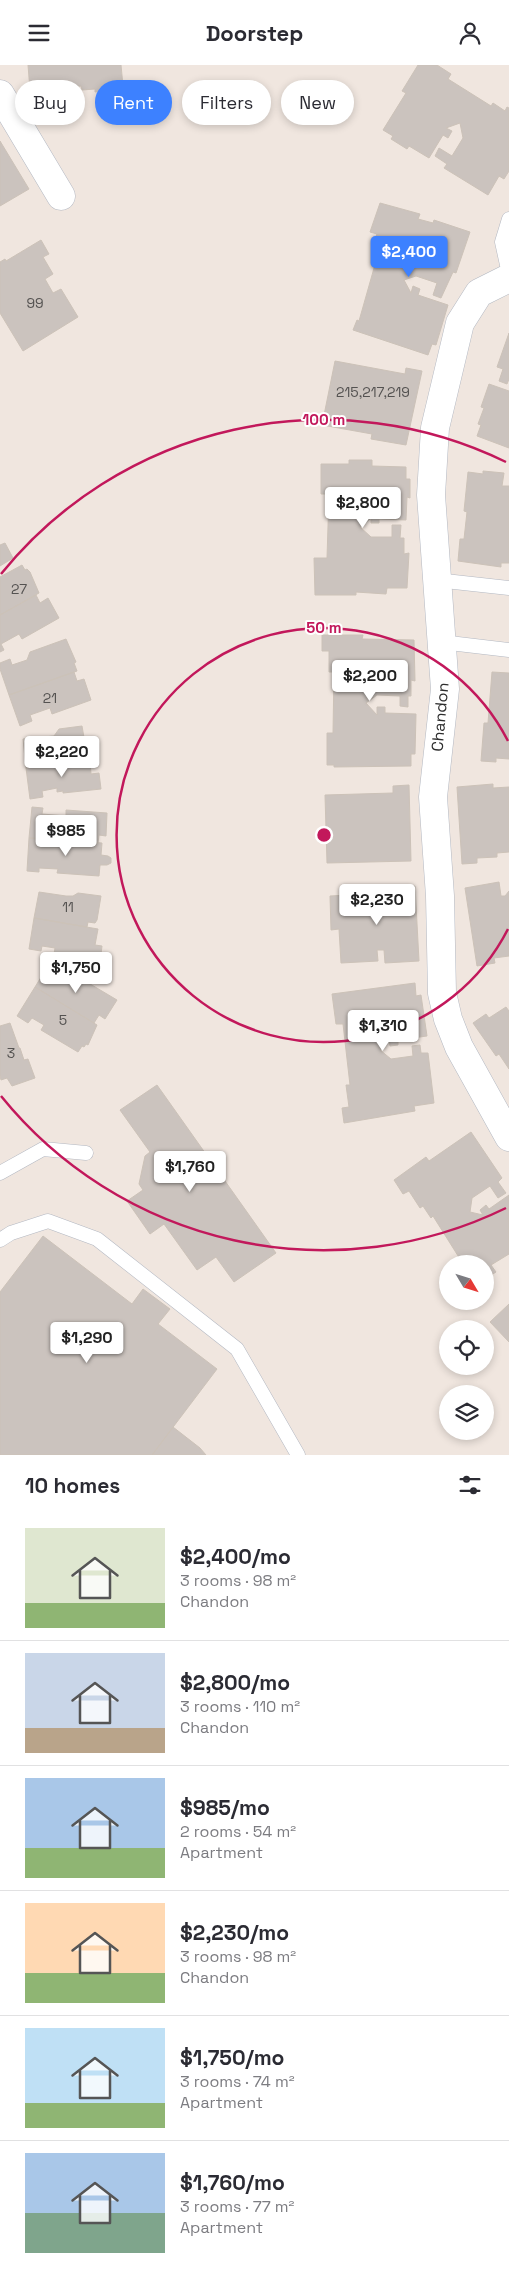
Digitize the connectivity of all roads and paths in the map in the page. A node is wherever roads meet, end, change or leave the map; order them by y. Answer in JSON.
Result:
{"nodes":[{"id":1,"x":0,"y":94,"type":"edge"},
{"id":2,"x":60,"y":196,"type":"dead end"},
{"id":3,"x":509,"y":219,"type":"edge"},
{"id":4,"x":509,"y":275,"type":"edge"},
{"id":5,"x":509,"y":278,"type":"edge"},
{"id":6,"x":436,"y":580,"type":"junction"},
{"id":7,"x":509,"y":588,"type":"edge"},
{"id":8,"x":441,"y":642,"type":"junction"},
{"id":9,"x":509,"y":650,"type":"edge"},
{"id":10,"x":509,"y":1137,"type":"edge"},
{"id":11,"x":86,"y":1153,"type":"dead end"},
{"id":12,"x":0,"y":1173,"type":"edge"},
{"id":13,"x":0,"y":1240,"type":"edge"},
{"id":14,"x":298,"y":1455,"type":"edge"}],
"edges":[{"from":1,"to":2,"type":"street"},
{"from":3,"to":4,"type":"lane"},
{"from":5,"to":6,"type":"street","name":"Chandon"},
{"from":6,"to":7,"type":"lane"},
{"from":6,"to":8,"type":"street","name":"Chandon"},
{"from":8,"to":9,"type":"lane"},
{"from":8,"to":10,"type":"street","name":"Chandon"},
{"from":11,"to":12,"type":"lane"},
{"from":13,"to":14,"type":"lane"}]}
